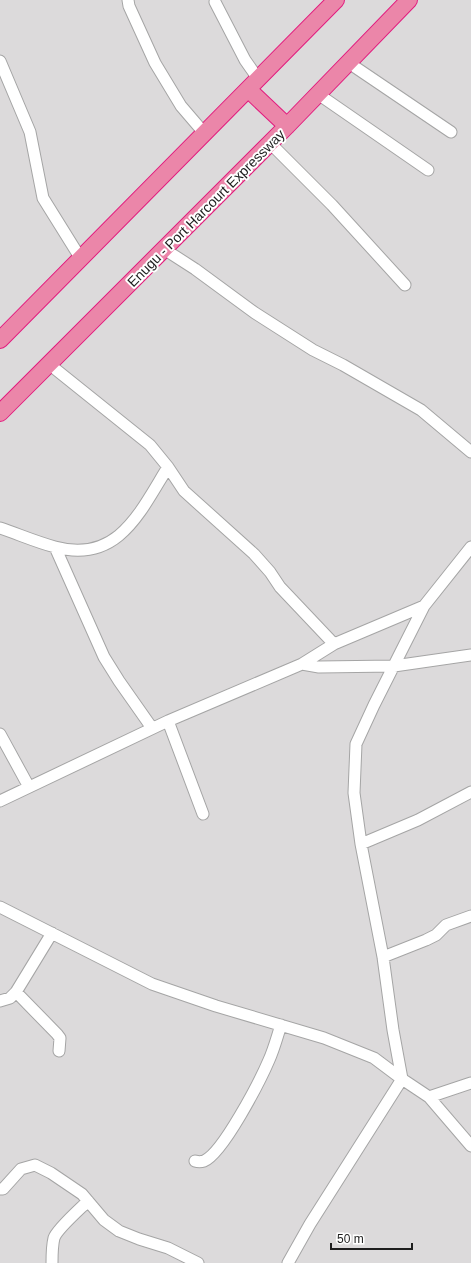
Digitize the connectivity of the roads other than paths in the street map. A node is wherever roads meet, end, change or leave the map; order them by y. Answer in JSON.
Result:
{"nodes":[{"id":1,"x":128,"y":0,"type":"edge"},
{"id":2,"x":336,"y":0,"type":"edge"},
{"id":3,"x":409,"y":0,"type":"edge"},
{"id":4,"x":214,"y":2,"type":"dead end"},
{"id":5,"x":0,"y":61,"type":"edge"},
{"id":6,"x":349,"y":64,"type":"junction"},
{"id":7,"x":254,"y":85,"type":"junction"},
{"id":8,"x":318,"y":94,"type":"junction"},
{"id":9,"x":287,"y":126,"type":"junction"},
{"id":10,"x":451,"y":132,"type":"dead end"},
{"id":11,"x":205,"y":134,"type":"junction"},
{"id":12,"x":270,"y":143,"type":"junction"},
{"id":13,"x":428,"y":170,"type":"dead end"},
{"id":14,"x":164,"y":249,"type":"junction"},
{"id":15,"x":81,"y":259,"type":"junction"},
{"id":16,"x":405,"y":285,"type":"dead end"},
{"id":17,"x":1,"y":337,"type":"edge"},
{"id":18,"x":49,"y":364,"type":"junction"},
{"id":19,"x":0,"y":413,"type":"edge"},
{"id":20,"x":471,"y":452,"type":"edge"},
{"id":21,"x":168,"y":467,"type":"junction"},
{"id":22,"x":0,"y":528,"type":"edge"},
{"id":23,"x":471,"y":546,"type":"edge"},
{"id":24,"x":55,"y":547,"type":"junction"},
{"id":25,"x":424,"y":606,"type":"junction"},
{"id":26,"x":334,"y":644,"type":"junction"},
{"id":27,"x":471,"y":655,"type":"edge"},
{"id":28,"x":302,"y":664,"type":"junction"},
{"id":29,"x":394,"y":666,"type":"junction"},
{"id":30,"x":168,"y":721,"type":"junction"},
{"id":31,"x":152,"y":728,"type":"junction"},
{"id":32,"x":0,"y":734,"type":"edge"},
{"id":33,"x":29,"y":787,"type":"junction"},
{"id":34,"x":471,"y":792,"type":"edge"},
{"id":35,"x":0,"y":801,"type":"edge"},
{"id":36,"x":203,"y":814,"type":"dead end"},
{"id":37,"x":361,"y":844,"type":"junction"},
{"id":38,"x":0,"y":907,"type":"edge"},
{"id":39,"x":471,"y":916,"type":"edge"},
{"id":40,"x":52,"y":933,"type":"junction"},
{"id":41,"x":383,"y":957,"type":"junction"},
{"id":42,"x":16,"y":992,"type":"junction"},
{"id":43,"x":0,"y":1002,"type":"edge"},
{"id":44,"x":281,"y":1025,"type":"junction"},
{"id":45,"x":59,"y":1051,"type":"dead end"},
{"id":46,"x":402,"y":1079,"type":"junction"},
{"id":47,"x":471,"y":1083,"type":"edge"},
{"id":48,"x":429,"y":1097,"type":"junction"},
{"id":49,"x":471,"y":1146,"type":"edge"},
{"id":50,"x":195,"y":1162,"type":"dead end"},
{"id":51,"x":0,"y":1189,"type":"edge"},
{"id":52,"x":88,"y":1201,"type":"junction"},
{"id":53,"x":52,"y":1263,"type":"edge"},
{"id":54,"x":198,"y":1263,"type":"edge"},
{"id":55,"x":288,"y":1263,"type":"edge"}],
"edges":[{"from":1,"to":11,"type":"street"},
{"from":2,"to":7,"type":"highway"},
{"from":3,"to":6,"type":"highway","name":"Enugu - Port Harcourt Expressway"},
{"from":4,"to":7,"type":"street"},
{"from":5,"to":15,"type":"street"},
{"from":6,"to":8,"type":"highway","name":"Enugu - Port Harcourt Expressway"},
{"from":6,"to":10,"type":"street"},
{"from":7,"to":9,"type":"highway"},
{"from":7,"to":11,"type":"highway"},
{"from":8,"to":9,"type":"highway","name":"Enugu - Port Harcourt Expressway"},
{"from":8,"to":13,"type":"street"},
{"from":9,"to":12,"type":"highway","name":"Enugu - Port Harcourt Expressway"},
{"from":11,"to":15,"type":"highway"},
{"from":12,"to":14,"type":"highway","name":"Enugu - Port Harcourt Expressway"},
{"from":12,"to":16,"type":"street"},
{"from":14,"to":18,"type":"highway","name":"Enugu - Port Harcourt Expressway"},
{"from":14,"to":20,"type":"street"},
{"from":15,"to":17,"type":"highway"},
{"from":18,"to":19,"type":"highway","name":"Enugu - Port Harcourt Expressway"},
{"from":18,"to":21,"type":"street"},
{"from":21,"to":24,"type":"street"},
{"from":21,"to":26,"type":"street"},
{"from":22,"to":24,"type":"street"},
{"from":23,"to":25,"type":"street"},
{"from":24,"to":31,"type":"street"},
{"from":25,"to":26,"type":"street"},
{"from":25,"to":29,"type":"street"},
{"from":26,"to":28,"type":"street"},
{"from":27,"to":29,"type":"street"},
{"from":28,"to":29,"type":"street"},
{"from":28,"to":30,"type":"street"},
{"from":29,"to":37,"type":"street"},
{"from":30,"to":31,"type":"street"},
{"from":30,"to":36,"type":"street"},
{"from":31,"to":33,"type":"street"},
{"from":32,"to":33,"type":"street"},
{"from":33,"to":35,"type":"street"},
{"from":34,"to":37,"type":"street"},
{"from":37,"to":41,"type":"street"},
{"from":38,"to":40,"type":"street"},
{"from":39,"to":41,"type":"street"},
{"from":40,"to":42,"type":"street"},
{"from":40,"to":44,"type":"street"},
{"from":41,"to":46,"type":"street"},
{"from":42,"to":43,"type":"street"},
{"from":42,"to":45,"type":"street"},
{"from":44,"to":46,"type":"street"},
{"from":44,"to":50,"type":"street"},
{"from":46,"to":48,"type":"street"},
{"from":46,"to":55,"type":"street"},
{"from":47,"to":48,"type":"street"},
{"from":48,"to":49,"type":"street"},
{"from":51,"to":52,"type":"street"},
{"from":52,"to":53,"type":"street"},
{"from":52,"to":54,"type":"street"}]}
